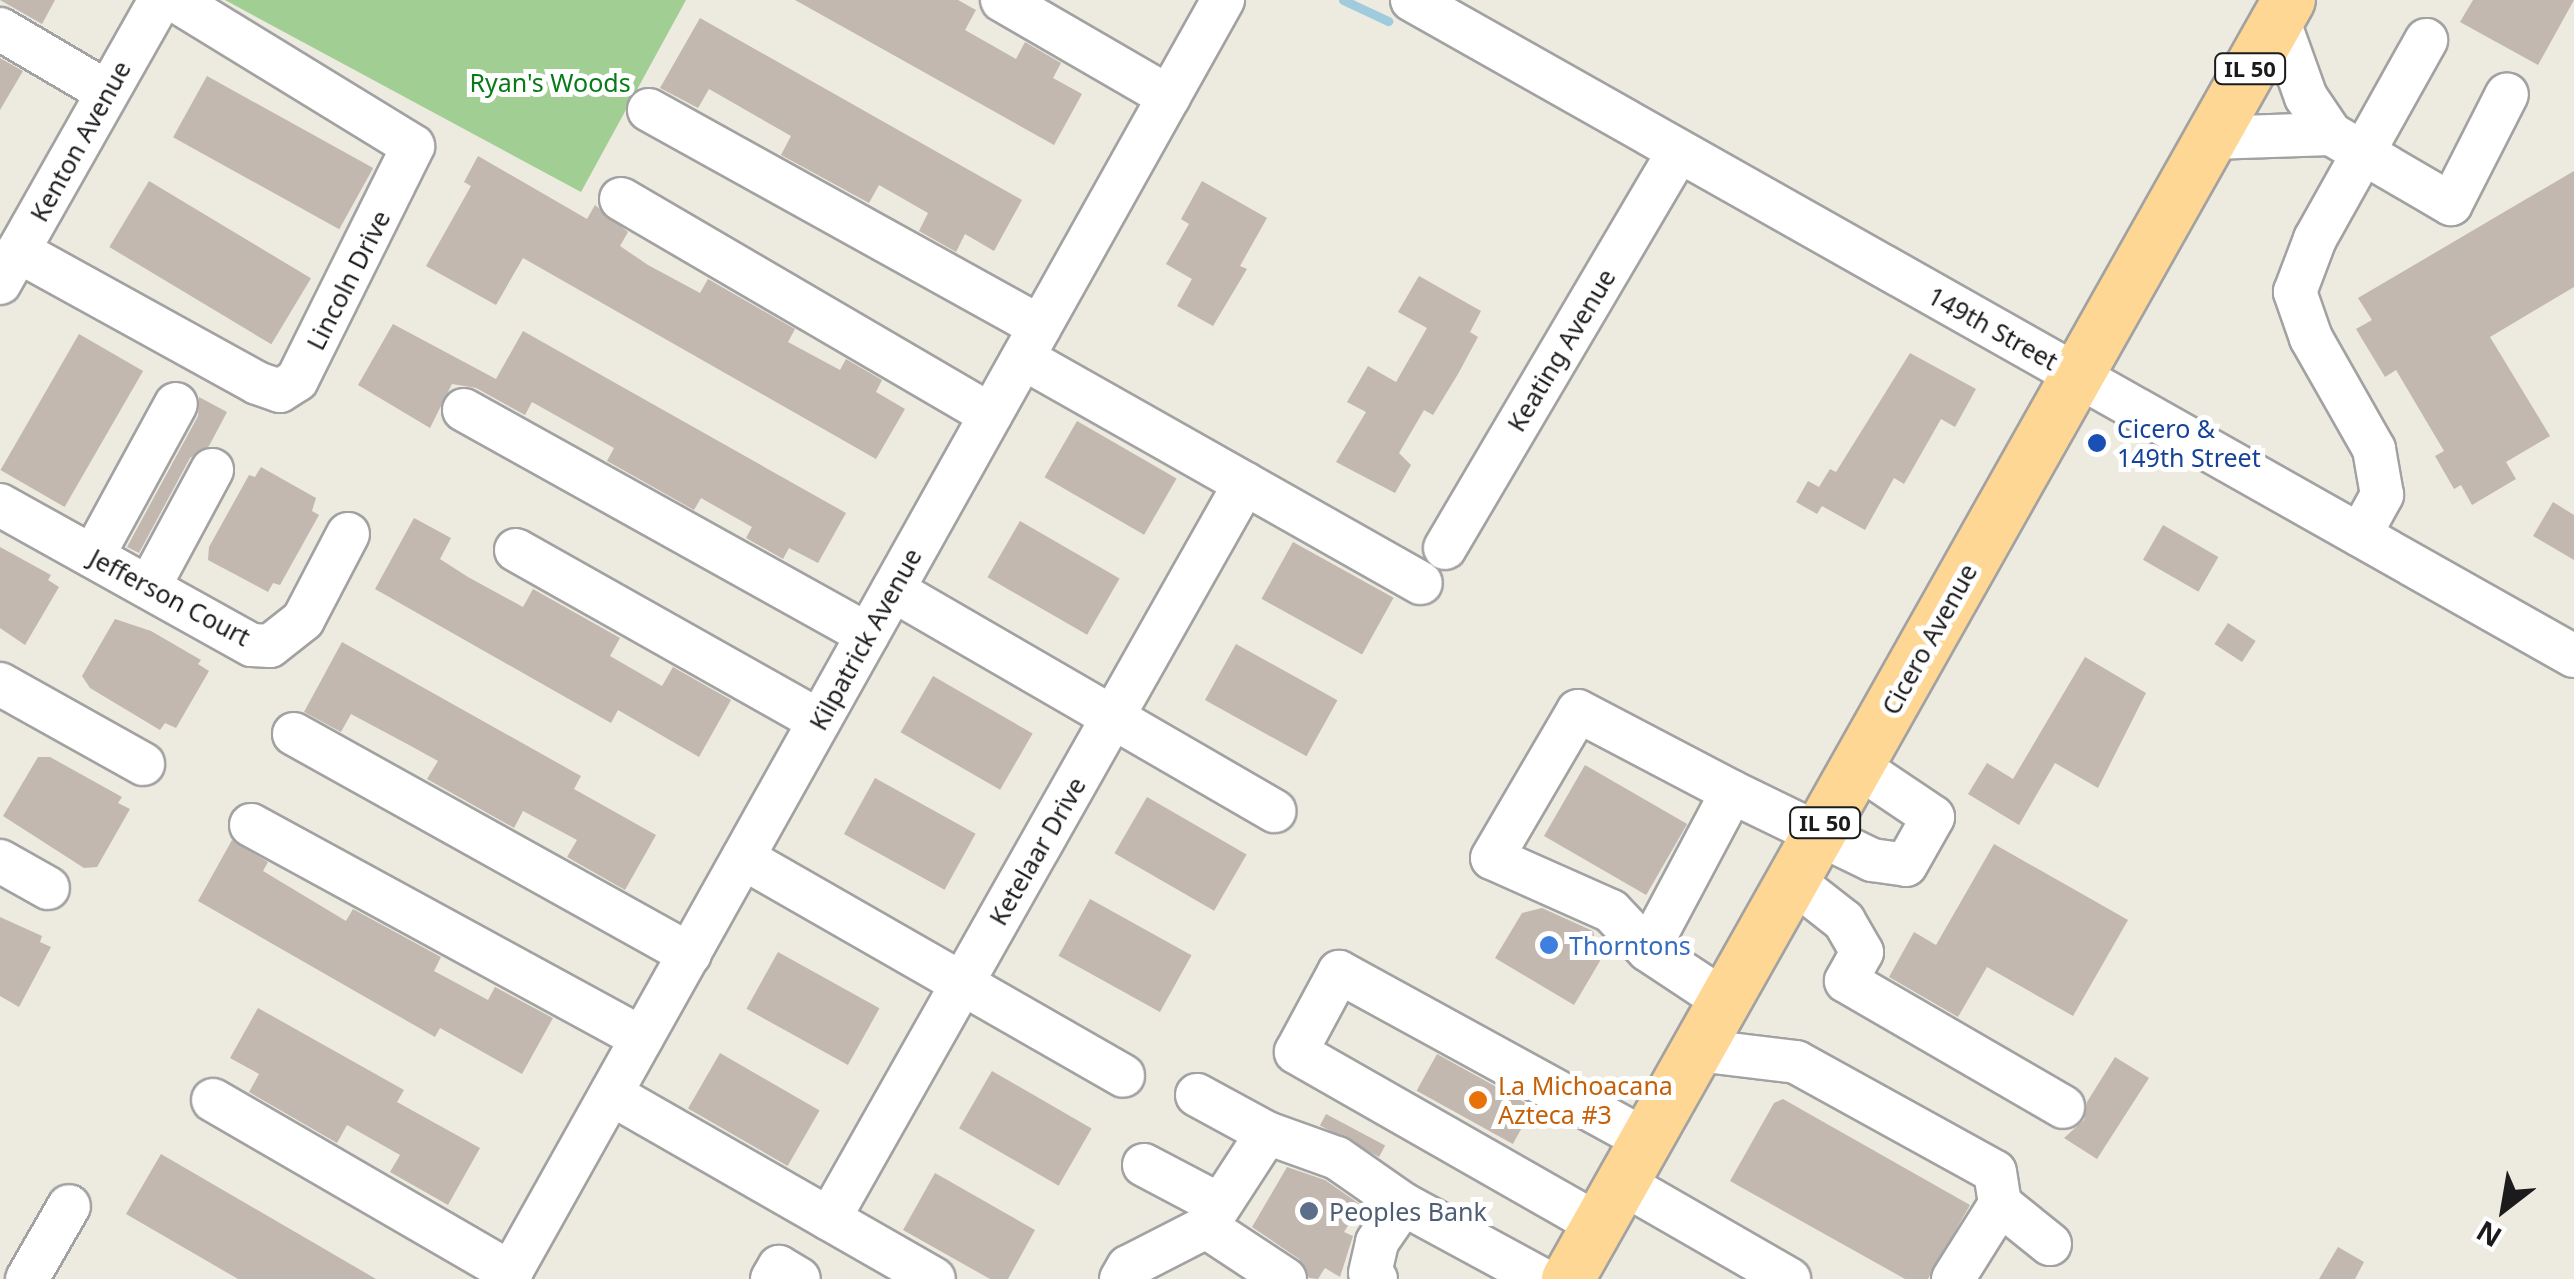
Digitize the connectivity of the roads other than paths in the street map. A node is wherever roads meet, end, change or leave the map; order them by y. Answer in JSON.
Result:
{"nodes":[{"id":1,"x":160,"y":0,"type":"edge"},
{"id":2,"x":175,"y":0,"type":"edge"},
{"id":3,"x":1002,"y":0,"type":"edge"},
{"id":4,"x":1223,"y":0,"type":"edge"},
{"id":5,"x":1412,"y":0,"type":"edge"},
{"id":6,"x":2284,"y":9,"type":"edge"},
{"id":7,"x":0,"y":29,"type":"edge"},
{"id":8,"x":2426,"y":40,"type":"dead end"},
{"id":9,"x":108,"y":92,"type":"junction"},
{"id":10,"x":2507,"y":94,"type":"dead end"},
{"id":11,"x":1168,"y":98,"type":"junction"},
{"id":12,"x":649,"y":110,"type":"dead end"},
{"id":13,"x":2211,"y":138,"type":"junction"},
{"id":14,"x":2347,"y":144,"type":"junction"},
{"id":15,"x":1678,"y":152,"type":"junction"},
{"id":16,"x":621,"y":199,"type":"dead end"},
{"id":17,"x":8,"y":260,"type":"edge"},
{"id":18,"x":1031,"y":342,"type":"junction"},
{"id":19,"x":2077,"y":376,"type":"junction"},
{"id":20,"x":176,"y":404,"type":"dead end"},
{"id":21,"x":464,"y":410,"type":"dead end"},
{"id":22,"x":991,"y":414,"type":"junction"},
{"id":23,"x":212,"y":470,"type":"dead end"},
{"id":24,"x":1245,"y":483,"type":"junction"},
{"id":25,"x":0,"y":505,"type":"edge"},
{"id":26,"x":348,"y":534,"type":"dead end"},
{"id":27,"x":2360,"y":536,"type":"junction"},
{"id":28,"x":516,"y":550,"type":"dead end"},
{"id":29,"x":92,"y":556,"type":"junction"},
{"id":30,"x":149,"y":588,"type":"junction"},
{"id":31,"x":893,"y":590,"type":"junction"},
{"id":32,"x":868,"y":635,"type":"junction"},
{"id":33,"x":2574,"y":656,"type":"edge"},
{"id":34,"x":0,"y":684,"type":"edge"},
{"id":35,"x":1113,"y":718,"type":"junction"},
{"id":36,"x":819,"y":721,"type":"junction"},
{"id":37,"x":294,"y":734,"type":"dead end"},
{"id":38,"x":143,"y":764,"type":"dead end"},
{"id":39,"x":1858,"y":766,"type":"junction"},
{"id":40,"x":1732,"y":792,"type":"junction"},
{"id":41,"x":1275,"y":810,"type":"dead end"},
{"id":42,"x":251,"y":825,"type":"dead end"},
{"id":43,"x":1820,"y":832,"type":"junction"},
{"id":44,"x":743,"y":858,"type":"junction"},
{"id":45,"x":0,"y":860,"type":"edge"},
{"id":46,"x":1792,"y":881,"type":"junction"},
{"id":47,"x":48,"y":888,"type":"dead end"},
{"id":48,"x":1648,"y":950,"type":"junction"},
{"id":49,"x":690,"y":954,"type":"junction"},
{"id":50,"x":963,"y":983,"type":"junction"},
{"id":51,"x":1725,"y":1001,"type":"junction"},
{"id":52,"x":642,"y":1038,"type":"junction"},
{"id":53,"x":1697,"y":1050,"type":"junction"},
{"id":54,"x":1123,"y":1076,"type":"dead end"},
{"id":55,"x":610,"y":1094,"type":"junction"},
{"id":56,"x":1197,"y":1095,"type":"dead end"},
{"id":57,"x":212,"y":1100,"type":"dead end"},
{"id":58,"x":2063,"y":1107,"type":"dead end"},
{"id":59,"x":1267,"y":1133,"type":"junction"},
{"id":60,"x":1144,"y":1164,"type":"dead end"},
{"id":61,"x":1622,"y":1183,"type":"junction"},
{"id":62,"x":1403,"y":1204,"type":"junction"},
{"id":63,"x":2000,"y":1204,"type":"junction"},
{"id":64,"x":69,"y":1206,"type":"dead end"},
{"id":65,"x":1212,"y":1216,"type":"junction"},
{"id":66,"x":829,"y":1219,"type":"junction"},
{"id":67,"x":2050,"y":1244,"type":"dead end"},
{"id":68,"x":1729,"y":1264,"type":"edge"},
{"id":69,"x":509,"y":1276,"type":"edge"},
{"id":70,"x":1958,"y":1277,"type":"edge"},
{"id":71,"x":28,"y":1279,"type":"edge"},
{"id":72,"x":772,"y":1279,"type":"edge"},
{"id":73,"x":798,"y":1279,"type":"edge"},
{"id":74,"x":934,"y":1279,"type":"edge"},
{"id":75,"x":1122,"y":1279,"type":"edge"},
{"id":76,"x":1285,"y":1279,"type":"edge"},
{"id":77,"x":1376,"y":1279,"type":"edge"},
{"id":78,"x":1541,"y":1279,"type":"edge"},
{"id":79,"x":1568,"y":1279,"type":"edge"},
{"id":80,"x":1788,"y":1279,"type":"edge"}],
"edges":[{"from":1,"to":9,"type":"street","name":"Kenton Avenue"},
{"from":2,"to":17,"type":"street","name":"Lincoln Drive"},
{"from":3,"to":11,"type":"street"},
{"from":4,"to":11,"type":"street","name":"Kilpatrick Avenue"},
{"from":5,"to":15,"type":"street","name":"149th Street"},
{"from":6,"to":13,"type":"main road","name":"Cicero Avenue","number":"IL 50"},
{"from":6,"to":14,"type":"street"},
{"from":7,"to":9,"type":"street"},
{"from":8,"to":14,"type":"street"},
{"from":9,"to":17,"type":"street","name":"Kenton Avenue"},
{"from":10,"to":14,"type":"street"},
{"from":11,"to":18,"type":"street","name":"Kilpatrick Avenue"},
{"from":12,"to":18,"type":"street"},
{"from":13,"to":14,"type":"street"},
{"from":13,"to":19,"type":"main road","name":"Cicero Avenue","number":"IL 50"},
{"from":14,"to":27,"type":"street"},
{"from":15,"to":19,"type":"street","name":"149th Street"},
{"from":15,"to":24,"type":"street","name":"Keating Avenue"},
{"from":16,"to":22,"type":"street"},
{"from":18,"to":22,"type":"street","name":"Kilpatrick Avenue"},
{"from":18,"to":24,"type":"street"},
{"from":19,"to":27,"type":"street","name":"149th Street"},
{"from":19,"to":39,"type":"main road","name":"Cicero Avenue","number":"IL 50"},
{"from":20,"to":29,"type":"street"},
{"from":21,"to":32,"type":"street"},
{"from":22,"to":31,"type":"street","name":"Kilpatrick Avenue"},
{"from":23,"to":30,"type":"street"},
{"from":24,"to":35,"type":"street","name":"Ketelaar Drive"},
{"from":25,"to":29,"type":"street","name":"Jefferson Court"},
{"from":26,"to":30,"type":"street","name":"Jefferson Court"},
{"from":27,"to":33,"type":"street","name":"149th Street"},
{"from":28,"to":36,"type":"street"},
{"from":29,"to":30,"type":"street","name":"Jefferson Court"},
{"from":31,"to":32,"type":"street","name":"Kilpatrick Avenue"},
{"from":31,"to":35,"type":"street"},
{"from":32,"to":36,"type":"street","name":"Kilpatrick Avenue"},
{"from":34,"to":38,"type":"street"},
{"from":35,"to":41,"type":"street"},
{"from":35,"to":50,"type":"street","name":"Ketelaar Drive"},
{"from":36,"to":44,"type":"street","name":"Kilpatrick Avenue"},
{"from":37,"to":49,"type":"street"},
{"from":39,"to":43,"type":"main road","name":"Cicero Avenue","number":"IL 50"},
{"from":39,"to":43,"type":"street"},
{"from":40,"to":43,"type":"street"},
{"from":40,"to":48,"type":"street"},
{"from":40,"to":48,"type":"street"},
{"from":42,"to":52,"type":"street"},
{"from":43,"to":46,"type":"main road","name":"Cicero Avenue","number":"IL 50"},
{"from":44,"to":49,"type":"street","name":"Kilpatrick Avenue"},
{"from":44,"to":50,"type":"street"},
{"from":45,"to":47,"type":"street"},
{"from":46,"to":51,"type":"main road","name":"Cicero Avenue","number":"IL 50"},
{"from":46,"to":58,"type":"street"},
{"from":48,"to":51,"type":"street"},
{"from":49,"to":52,"type":"street","name":"Kilpatrick Avenue"},
{"from":50,"to":54,"type":"street"},
{"from":50,"to":66,"type":"street","name":"Ketelaar Drive"},
{"from":51,"to":53,"type":"main road","name":"Cicero Avenue","number":"IL 50"},
{"from":52,"to":55,"type":"street","name":"Kilpatrick Avenue"},
{"from":53,"to":61,"type":"main road","name":"Cicero Avenue","number":"IL 50"},
{"from":53,"to":63,"type":"street"},
{"from":55,"to":66,"type":"street"},
{"from":55,"to":69,"type":"street","name":"Kilpatrick Avenue"},
{"from":56,"to":59,"type":"street"},
{"from":57,"to":69,"type":"street"},
{"from":59,"to":62,"type":"street"},
{"from":59,"to":65,"type":"street"},
{"from":60,"to":65,"type":"street"},
{"from":61,"to":61,"type":"street"},
{"from":61,"to":68,"type":"street"},
{"from":61,"to":79,"type":"main road","name":"Cicero Avenue","number":"IL 50"},
{"from":62,"to":77,"type":"street"},
{"from":62,"to":78,"type":"street"},
{"from":63,"to":67,"type":"street"},
{"from":63,"to":70,"type":"street"},
{"from":64,"to":71,"type":"street"},
{"from":65,"to":75,"type":"street"},
{"from":65,"to":76,"type":"street"},
{"from":66,"to":74,"type":"street"},
{"from":68,"to":80,"type":"street"},
{"from":72,"to":73,"type":"street"}]}
